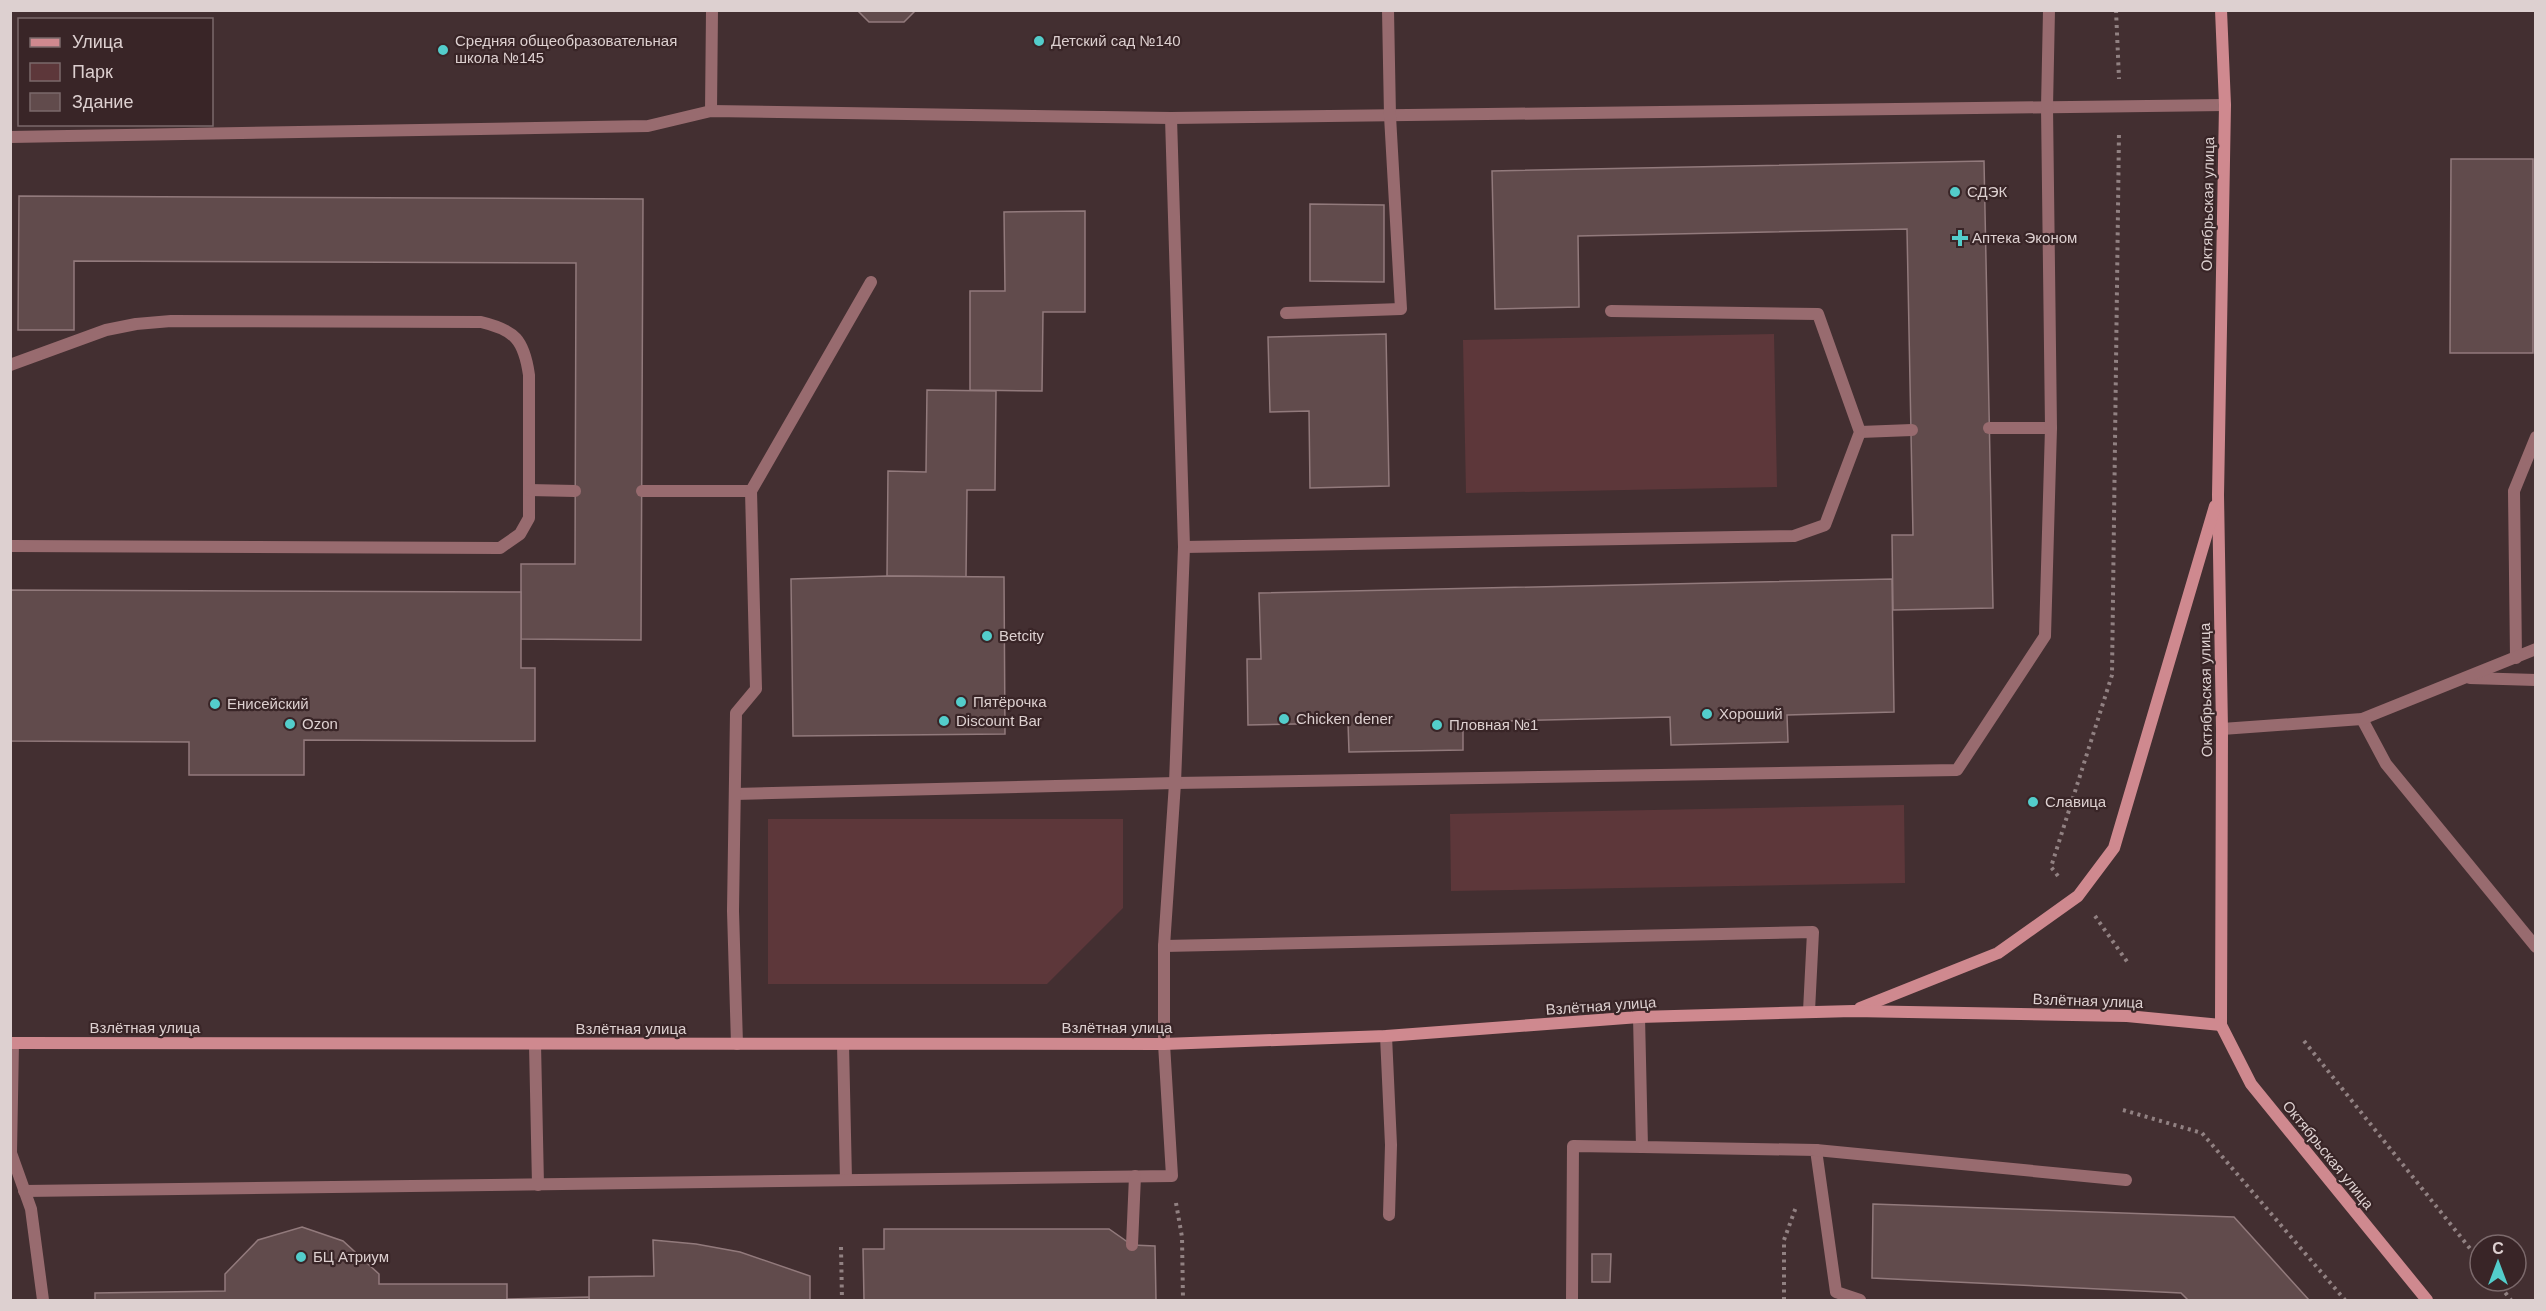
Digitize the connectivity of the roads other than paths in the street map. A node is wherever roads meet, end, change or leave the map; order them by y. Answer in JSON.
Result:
{"nodes":[{"id":1,"x":712,"y":10,"type":"edge"},
{"id":2,"x":1388,"y":10,"type":"edge"},
{"id":3,"x":2049,"y":10,"type":"edge"},
{"id":4,"x":2221,"y":10,"type":"edge"},
{"id":5,"x":2225,"y":105,"type":"junction"},
{"id":6,"x":2047,"y":107,"type":"junction"},
{"id":7,"x":711,"y":111,"type":"junction"},
{"id":8,"x":1390,"y":116,"type":"junction"},
{"id":9,"x":1171,"y":118,"type":"junction"},
{"id":10,"x":10,"y":136,"type":"edge"},
{"id":11,"x":871,"y":282,"type":"dead end"},
{"id":12,"x":1611,"y":311,"type":"dead end"},
{"id":13,"x":1286,"y":313,"type":"dead end"},
{"id":14,"x":10,"y":365,"type":"edge"},
{"id":15,"x":1989,"y":428,"type":"dead end"},
{"id":16,"x":2051,"y":428,"type":"junction"},
{"id":17,"x":1911,"y":430,"type":"dead end"},
{"id":18,"x":1860,"y":432,"type":"junction"},
{"id":19,"x":2535,"y":438,"type":"edge"},
{"id":20,"x":529,"y":490,"type":"junction"},
{"id":21,"x":575,"y":491,"type":"dead end"},
{"id":22,"x":642,"y":491,"type":"dead end"},
{"id":23,"x":751,"y":491,"type":"junction"},
{"id":24,"x":2218,"y":495,"type":"junction"},
{"id":25,"x":10,"y":546,"type":"edge"},
{"id":26,"x":1184,"y":547,"type":"junction"},
{"id":27,"x":2535,"y":649,"type":"edge"},
{"id":28,"x":2516,"y":658,"type":"junction"},
{"id":29,"x":2466,"y":678,"type":"junction"},
{"id":30,"x":2535,"y":680,"type":"edge"},
{"id":31,"x":2362,"y":720,"type":"junction"},
{"id":32,"x":2222,"y":729,"type":"junction"},
{"id":33,"x":1175,"y":783,"type":"junction"},
{"id":34,"x":735,"y":794,"type":"junction"},
{"id":35,"x":1164,"y":946,"type":"junction"},
{"id":36,"x":2535,"y":947,"type":"edge"},
{"id":37,"x":1809,"y":1011,"type":"junction"},
{"id":38,"x":1853,"y":1011,"type":"junction"},
{"id":39,"x":1639,"y":1017,"type":"junction"},
{"id":40,"x":2222,"y":1026,"type":"junction"},
{"id":41,"x":1386,"y":1036,"type":"junction"},
{"id":42,"x":12,"y":1043,"type":"edge"},
{"id":43,"x":535,"y":1044,"type":"junction"},
{"id":44,"x":738,"y":1044,"type":"junction"},
{"id":45,"x":843,"y":1044,"type":"junction"},
{"id":46,"x":1164,"y":1044,"type":"junction"},
{"id":47,"x":1642,"y":1147,"type":"junction"},
{"id":48,"x":1816,"y":1150,"type":"junction"},
{"id":49,"x":1135,"y":1176,"type":"junction"},
{"id":50,"x":846,"y":1180,"type":"junction"},
{"id":51,"x":2126,"y":1180,"type":"dead end"},
{"id":52,"x":538,"y":1185,"type":"junction"},
{"id":53,"x":24,"y":1191,"type":"junction"},
{"id":54,"x":1389,"y":1215,"type":"dead end"},
{"id":55,"x":1132,"y":1245,"type":"dead end"},
{"id":56,"x":44,"y":1300,"type":"edge"},
{"id":57,"x":1572,"y":1300,"type":"edge"},
{"id":58,"x":1860,"y":1300,"type":"edge"},
{"id":59,"x":2427,"y":1300,"type":"edge"}],
"edges":[{"from":1,"to":7,"type":"street"},
{"from":2,"to":8,"type":"street"},
{"from":3,"to":6,"type":"street"},
{"from":4,"to":5,"type":"main road","name":"Октябрьская улица"},
{"from":5,"to":6,"type":"street"},
{"from":5,"to":24,"type":"main road","name":"Октябрьская улица"},
{"from":6,"to":8,"type":"street"},
{"from":6,"to":16,"type":"street"},
{"from":7,"to":9,"type":"street"},
{"from":7,"to":10,"type":"street"},
{"from":8,"to":9,"type":"street"},
{"from":8,"to":13,"type":"street"},
{"from":9,"to":26,"type":"street"},
{"from":11,"to":23,"type":"street"},
{"from":12,"to":18,"type":"street"},
{"from":14,"to":20,"type":"street"},
{"from":15,"to":16,"type":"street"},
{"from":16,"to":33,"type":"street"},
{"from":17,"to":18,"type":"street"},
{"from":18,"to":26,"type":"street"},
{"from":19,"to":28,"type":"street"},
{"from":20,"to":21,"type":"street"},
{"from":20,"to":25,"type":"street"},
{"from":22,"to":23,"type":"street"},
{"from":23,"to":34,"type":"street"},
{"from":24,"to":32,"type":"main road","name":"Октябрьская улица"},
{"from":24,"to":38,"type":"main road"},
{"from":26,"to":33,"type":"street"},
{"from":27,"to":28,"type":"street"},
{"from":28,"to":29,"type":"street"},
{"from":29,"to":30,"type":"street"},
{"from":29,"to":31,"type":"street"},
{"from":31,"to":32,"type":"street"},
{"from":31,"to":36,"type":"street"},
{"from":32,"to":40,"type":"main road","name":"Октябрьская улица"},
{"from":33,"to":34,"type":"street"},
{"from":33,"to":35,"type":"street"},
{"from":34,"to":44,"type":"street"},
{"from":35,"to":37,"type":"street"},
{"from":35,"to":46,"type":"street"},
{"from":37,"to":38,"type":"main road","name":"Взлётная улица"},
{"from":37,"to":39,"type":"main road","name":"Взлётная улица"},
{"from":38,"to":40,"type":"main road","name":"Взлётная улица"},
{"from":39,"to":41,"type":"main road","name":"Взлётная улица"},
{"from":39,"to":47,"type":"street"},
{"from":40,"to":59,"type":"main road","name":"Октябрьская улица"},
{"from":41,"to":46,"type":"main road","name":"Взлётная улица"},
{"from":41,"to":54,"type":"street"},
{"from":42,"to":43,"type":"main road","name":"Взлётная улица"},
{"from":42,"to":53,"type":"street"},
{"from":43,"to":44,"type":"main road","name":"Взлётная улица"},
{"from":43,"to":52,"type":"street"},
{"from":44,"to":45,"type":"main road","name":"Взлётная улица"},
{"from":45,"to":46,"type":"main road","name":"Взлётная улица"},
{"from":45,"to":50,"type":"street"},
{"from":46,"to":49,"type":"street"},
{"from":47,"to":48,"type":"street"},
{"from":47,"to":57,"type":"street"},
{"from":48,"to":51,"type":"street"},
{"from":48,"to":58,"type":"street"},
{"from":49,"to":50,"type":"street"},
{"from":49,"to":55,"type":"street"},
{"from":50,"to":52,"type":"street"},
{"from":52,"to":53,"type":"street"},
{"from":53,"to":56,"type":"street"}]}
